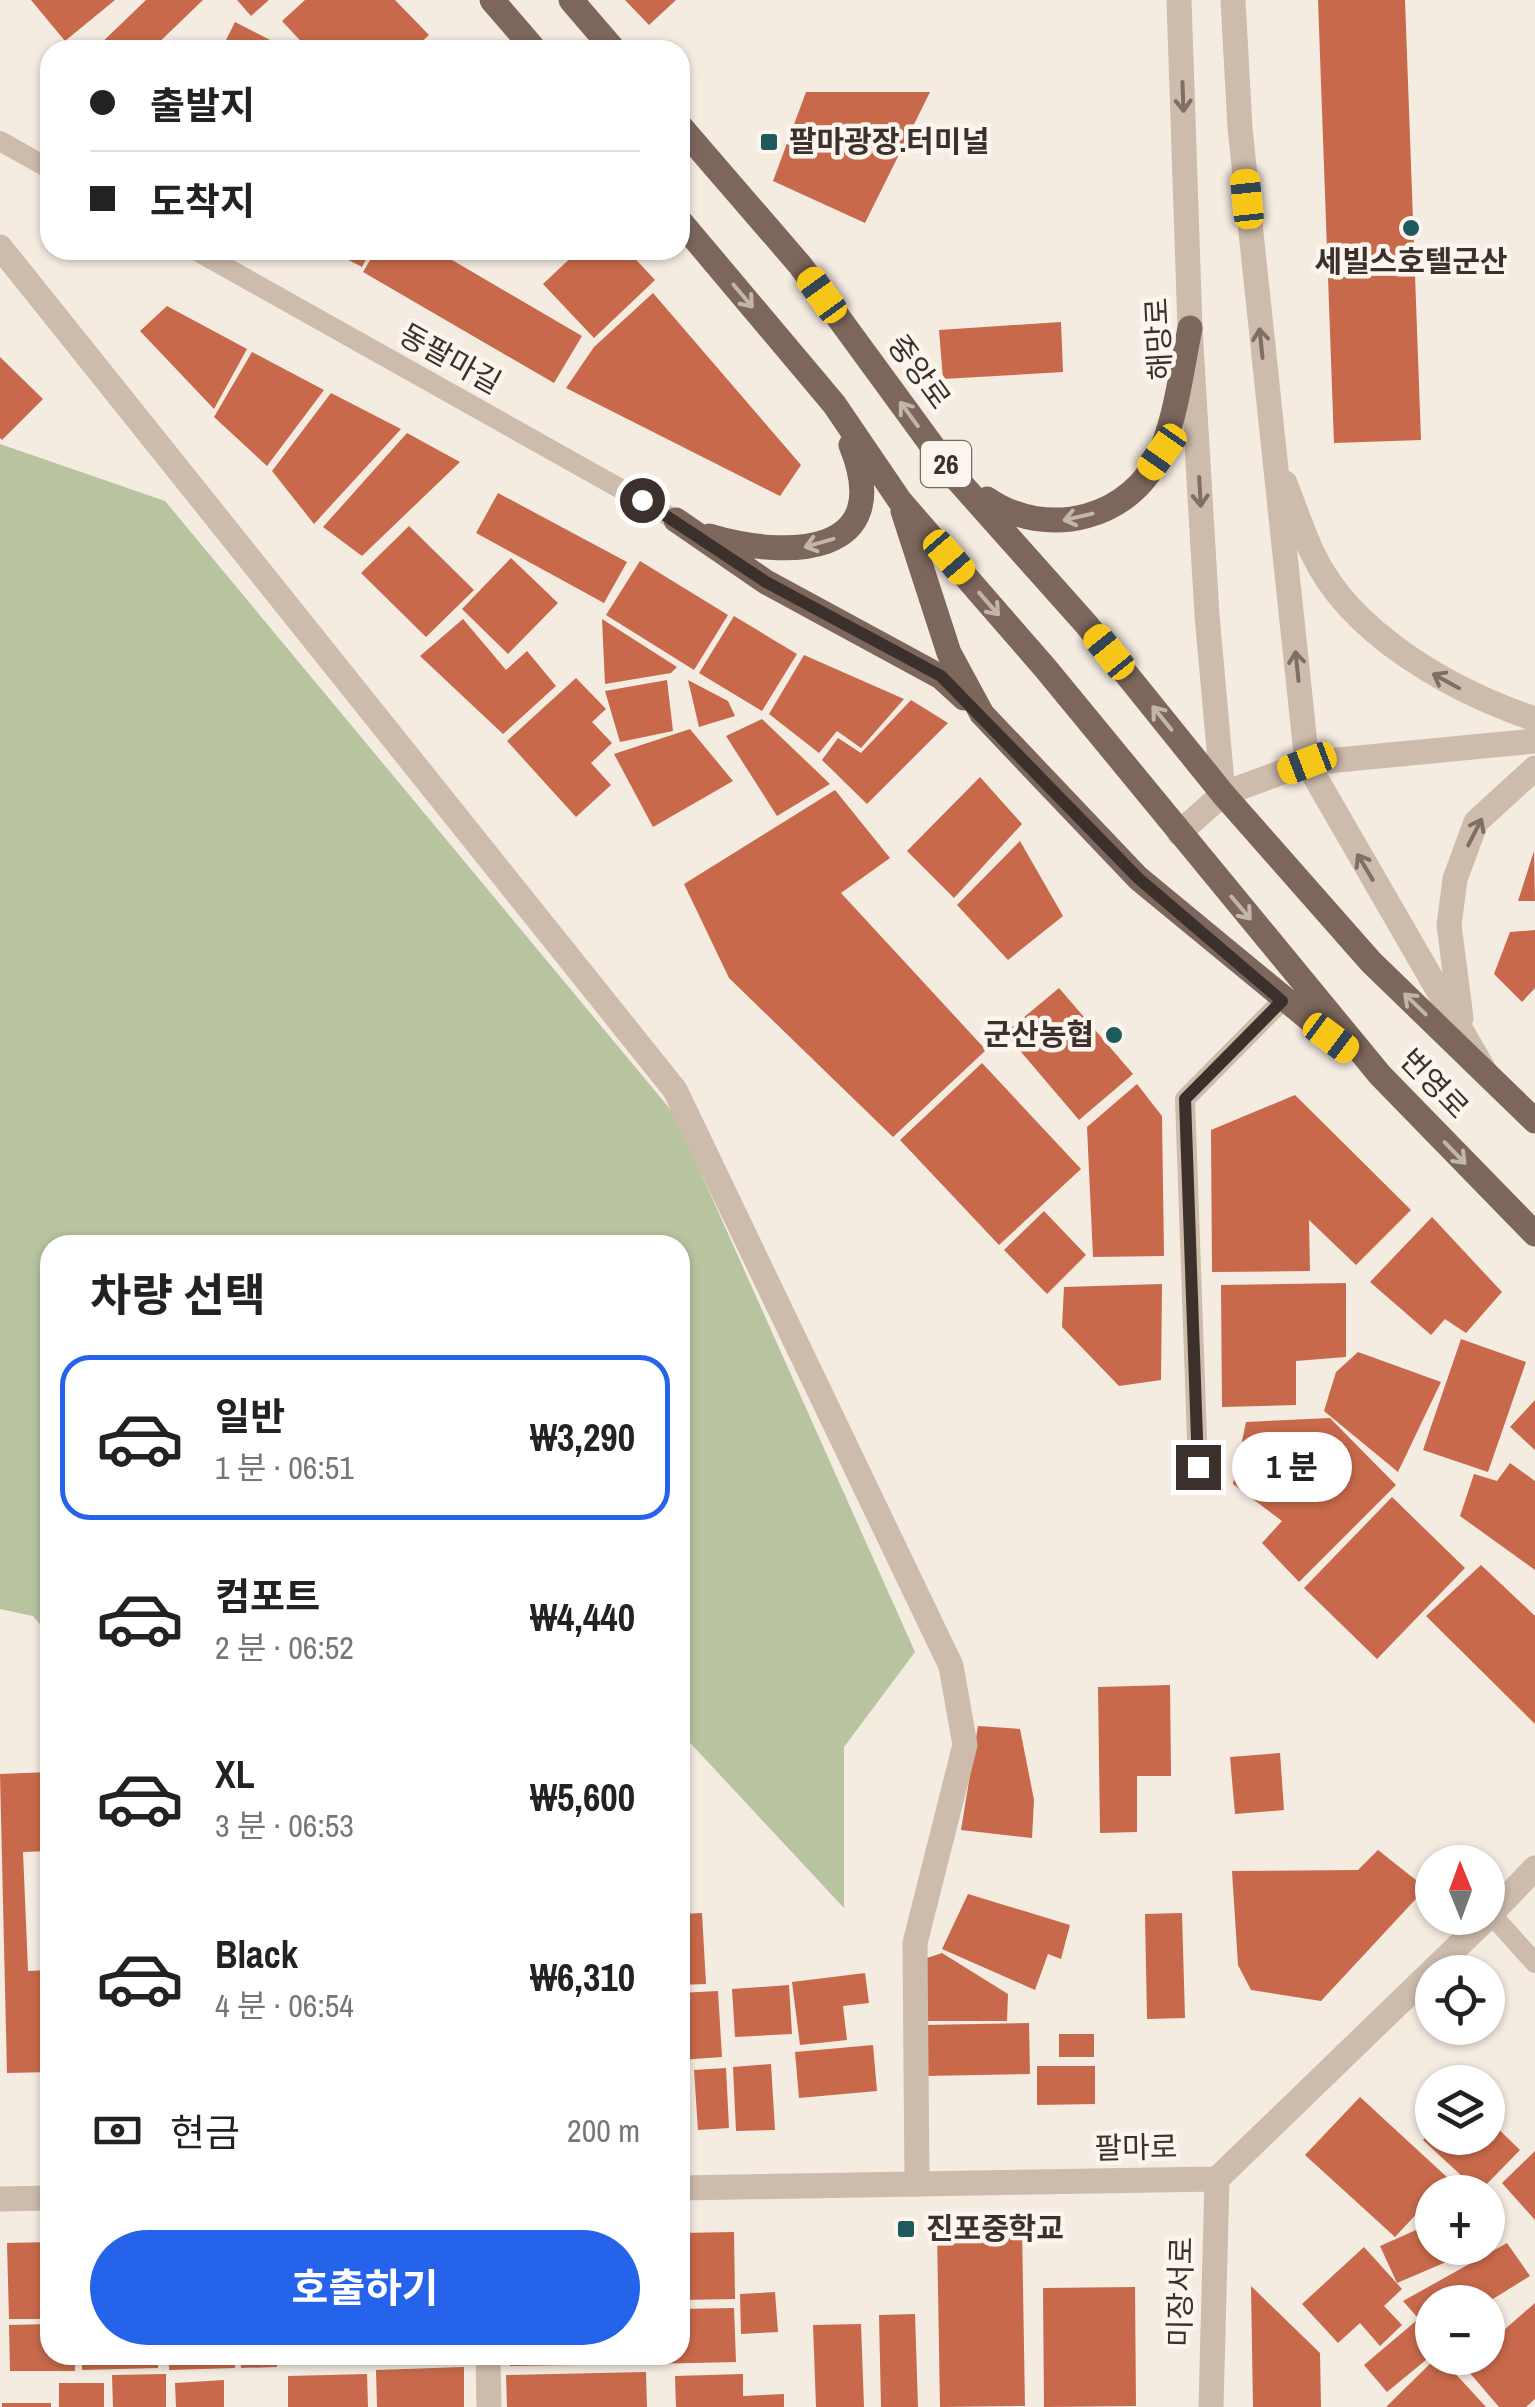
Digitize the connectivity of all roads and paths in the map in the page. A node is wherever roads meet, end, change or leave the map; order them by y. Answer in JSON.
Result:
{"nodes":[{"id":1,"x":492,"y":0,"type":"edge"},
{"id":2,"x":571,"y":0,"type":"edge"},
{"id":3,"x":1179,"y":0,"type":"edge"},
{"id":4,"x":1233,"y":0,"type":"edge"},
{"id":5,"x":526,"y":40,"type":"edge"},
{"id":6,"x":605,"y":40,"type":"edge"},
{"id":7,"x":690,"y":138,"type":"edge"},
{"id":8,"x":0,"y":141,"type":"edge"},
{"id":9,"x":40,"y":163,"type":"edge"},
{"id":10,"x":690,"y":234,"type":"edge"},
{"id":11,"x":0,"y":247,"type":"edge"},
{"id":12,"x":213,"y":260,"type":"edge"},
{"id":13,"x":1190,"y":328,"type":"junction"},
{"id":14,"x":834,"y":404,"type":"junction"},
{"id":15,"x":1271,"y":448,"type":"junction"},
{"id":16,"x":955,"y":477,"type":"junction"},
{"id":17,"x":900,"y":501,"type":"junction"},
{"id":18,"x":676,"y":520,"type":"junction"},
{"id":19,"x":982,"y":714,"type":"junction"},
{"id":20,"x":1535,"y":719,"type":"edge"},
{"id":21,"x":1535,"y":741,"type":"edge"},
{"id":22,"x":1307,"y":763,"type":"junction"},
{"id":23,"x":1535,"y":768,"type":"edge"},
{"id":24,"x":1223,"y":794,"type":"junction"},
{"id":25,"x":1179,"y":834,"type":"junction"},
{"id":26,"x":1282,"y":1001,"type":"junction"},
{"id":27,"x":1462,"y":1028,"type":"junction"},
{"id":28,"x":1486,"y":1072,"type":"junction"},
{"id":29,"x":1380,"y":1076,"type":"junction"},
{"id":30,"x":1535,"y":1121,"type":"edge"},
{"id":31,"x":1535,"y":1234,"type":"edge"},
{"id":32,"x":1198,"y":1467,"type":"dead end"},
{"id":33,"x":1535,"y":1868,"type":"edge"},
{"id":34,"x":1505,"y":1899,"type":"edge"},
{"id":35,"x":1505,"y":1933,"type":"edge"},
{"id":36,"x":1468,"y":1935,"type":"edge"},
{"id":37,"x":1535,"y":1963,"type":"edge"},
{"id":38,"x":1217,"y":2178,"type":"junction"},
{"id":39,"x":917,"y":2184,"type":"junction"},
{"id":40,"x":690,"y":2188,"type":"edge"},
{"id":41,"x":40,"y":2198,"type":"edge"},
{"id":42,"x":0,"y":2199,"type":"edge"},
{"id":43,"x":488,"y":2365,"type":"edge"},
{"id":44,"x":489,"y":2407,"type":"edge"},
{"id":45,"x":1211,"y":2407,"type":"edge"}],
"edges":[{"from":1,"to":5,"type":"main road"},
{"from":2,"to":6,"type":"main road"},
{"from":3,"to":13,"type":"street","name":"해망로","one_way":true},
{"from":15,"to":4,"type":"street","one_way":true},
{"from":16,"to":7,"type":"main road","name":"중앙로","number":"26","one_way":true},
{"from":8,"to":9,"type":"lane"},
{"from":10,"to":14,"type":"main road","number":"26","one_way":true},
{"from":11,"to":39,"type":"street"},
{"from":12,"to":18,"type":"lane","name":"동팔마길"},
{"from":13,"to":16,"type":"main road","one_way":true},
{"from":13,"to":24,"type":"street","name":"해망로","one_way":true},
{"from":14,"to":17,"type":"main road","number":"26"},
{"from":14,"to":18,"type":"main road","one_way":true},
{"from":20,"to":15,"type":"street","one_way":true},
{"from":22,"to":15,"type":"street","one_way":true},
{"from":24,"to":16,"type":"main road","name":"중앙로","number":"26","one_way":true},
{"from":17,"to":19,"type":"main road"},
{"from":17,"to":25,"type":"main road","number":"26","one_way":true},
{"from":18,"to":19,"type":"main road"},
{"from":19,"to":26,"type":"main road"},
{"from":21,"to":22,"type":"street"},
{"from":22,"to":24,"type":"street"},
{"from":27,"to":22,"type":"street","one_way":true},
{"from":27,"to":23,"type":"street","one_way":true},
{"from":24,"to":25,"type":"street"},
{"from":28,"to":24,"type":"main road","name":"번영로","number":"26","one_way":true},
{"from":25,"to":29,"type":"main road","name":"번영로","number":"26","one_way":true},
{"from":26,"to":29,"type":"main road"},
{"from":26,"to":32,"type":"lane"},
{"from":27,"to":28,"type":"street"},
{"from":28,"to":30,"type":"main road","name":"번영로","number":"26"},
{"from":29,"to":31,"type":"main road","name":"번영로","number":"26","one_way":true},
{"from":33,"to":34,"type":"street","name":"팔마로"},
{"from":35,"to":37,"type":"lane"},
{"from":36,"to":38,"type":"street","name":"팔마로"},
{"from":38,"to":39,"type":"street","name":"팔마로"},
{"from":38,"to":45,"type":"street","name":"미장서로"},
{"from":39,"to":40,"type":"street","name":"팔마로"},
{"from":41,"to":42,"type":"street"},
{"from":43,"to":44,"type":"street"}]}
